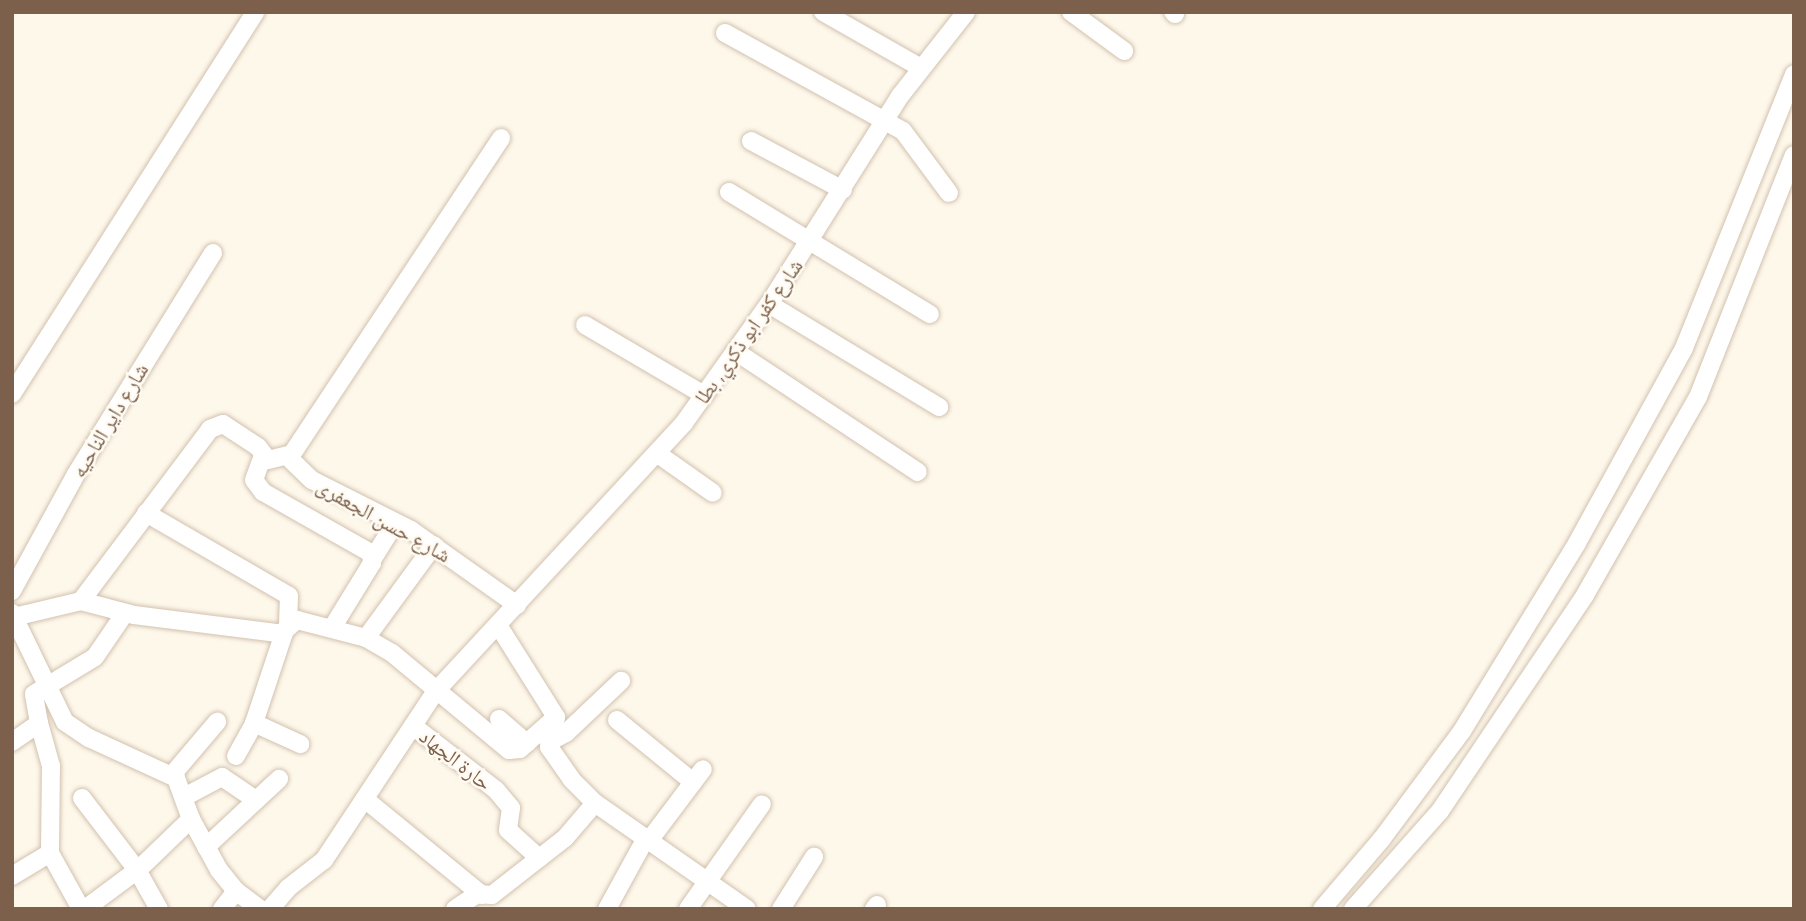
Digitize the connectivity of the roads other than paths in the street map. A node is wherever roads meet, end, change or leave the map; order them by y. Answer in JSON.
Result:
{"nodes":[{"id":1,"x":255,"y":12,"type":"edge"},
{"id":2,"x":823,"y":12,"type":"edge"},
{"id":3,"x":966,"y":12,"type":"edge"},
{"id":4,"x":1071,"y":12,"type":"edge"},
{"id":5,"x":725,"y":33,"type":"dead end"},
{"id":6,"x":1124,"y":51,"type":"dead end"},
{"id":7,"x":921,"y":68,"type":"junction"},
{"id":8,"x":1794,"y":74,"type":"edge"},
{"id":9,"x":885,"y":118,"type":"junction"},
{"id":10,"x":502,"y":138,"type":"dead end"},
{"id":11,"x":751,"y":141,"type":"dead end"},
{"id":12,"x":1794,"y":155,"type":"edge"},
{"id":13,"x":843,"y":190,"type":"junction"},
{"id":14,"x":729,"y":192,"type":"dead end"},
{"id":15,"x":949,"y":193,"type":"dead end"},
{"id":16,"x":811,"y":239,"type":"junction"},
{"id":17,"x":213,"y":253,"type":"dead end"},
{"id":18,"x":769,"y":304,"type":"junction"},
{"id":19,"x":930,"y":314,"type":"dead end"},
{"id":20,"x":585,"y":325,"type":"dead end"},
{"id":21,"x":735,"y":351,"type":"junction"},
{"id":22,"x":12,"y":394,"type":"edge"},
{"id":23,"x":704,"y":396,"type":"junction"},
{"id":24,"x":939,"y":407,"type":"dead end"},
{"id":25,"x":658,"y":454,"type":"junction"},
{"id":26,"x":288,"y":457,"type":"junction"},
{"id":27,"x":262,"y":458,"type":"junction"},
{"id":28,"x":918,"y":472,"type":"dead end"},
{"id":29,"x":713,"y":493,"type":"dead end"},
{"id":30,"x":146,"y":513,"type":"junction"},
{"id":31,"x":396,"y":523,"type":"junction"},
{"id":32,"x":434,"y":545,"type":"junction"},
{"id":33,"x":373,"y":560,"type":"junction"},
{"id":34,"x":12,"y":591,"type":"edge"},
{"id":35,"x":81,"y":601,"type":"junction"},
{"id":36,"x":517,"y":605,"type":"junction"},
{"id":37,"x":125,"y":613,"type":"junction"},
{"id":38,"x":13,"y":615,"type":"edge"},
{"id":39,"x":498,"y":625,"type":"junction"},
{"id":40,"x":332,"y":628,"type":"junction"},
{"id":41,"x":286,"y":630,"type":"junction"},
{"id":42,"x":366,"y":638,"type":"junction"},
{"id":43,"x":18,"y":641,"type":"edge"},
{"id":44,"x":621,"y":681,"type":"dead end"},
{"id":45,"x":45,"y":687,"type":"junction"},
{"id":46,"x":435,"y":692,"type":"junction"},
{"id":47,"x":556,"y":717,"type":"junction"},
{"id":48,"x":499,"y":719,"type":"dead end"},
{"id":49,"x":617,"y":720,"type":"dead end"},
{"id":50,"x":217,"y":722,"type":"dead end"},
{"id":51,"x":39,"y":723,"type":"junction"},
{"id":52,"x":254,"y":723,"type":"junction"},
{"id":53,"x":413,"y":726,"type":"junction"},
{"id":54,"x":12,"y":742,"type":"edge"},
{"id":55,"x":549,"y":742,"type":"junction"},
{"id":56,"x":527,"y":743,"type":"junction"},
{"id":57,"x":300,"y":744,"type":"dead end"},
{"id":58,"x":236,"y":756,"type":"dead end"},
{"id":59,"x":172,"y":775,"type":"junction"},
{"id":60,"x":279,"y":779,"type":"dead end"},
{"id":61,"x":186,"y":796,"type":"junction"},
{"id":62,"x":82,"y":798,"type":"dead end"},
{"id":63,"x":256,"y":800,"type":"junction"},
{"id":64,"x":366,"y":800,"type":"junction"},
{"id":65,"x":595,"y":803,"type":"junction"},
{"id":66,"x":762,"y":804,"type":"dead end"},
{"id":67,"x":191,"y":819,"type":"junction"},
{"id":68,"x":647,"y":841,"type":"junction"},
{"id":69,"x":206,"y":847,"type":"junction"},
{"id":70,"x":50,"y":853,"type":"junction"},
{"id":71,"x":814,"y":857,"type":"dead end"},
{"id":72,"x":539,"y":858,"type":"junction"},
{"id":73,"x":137,"y":870,"type":"junction"},
{"id":74,"x":12,"y":876,"type":"edge"},
{"id":75,"x":706,"y":883,"type":"junction"},
{"id":76,"x":236,"y":891,"type":"junction"},
{"id":77,"x":482,"y":895,"type":"junction"},
{"id":78,"x":76,"y":906,"type":"edge"},
{"id":79,"x":159,"y":909,"type":"edge"},
{"id":80,"x":222,"y":909,"type":"edge"},
{"id":81,"x":260,"y":909,"type":"edge"},
{"id":82,"x":270,"y":909,"type":"edge"},
{"id":83,"x":455,"y":909,"type":"edge"},
{"id":84,"x":607,"y":909,"type":"edge"},
{"id":85,"x":688,"y":909,"type":"edge"},
{"id":86,"x":747,"y":909,"type":"edge"},
{"id":87,"x":781,"y":909,"type":"edge"},
{"id":88,"x":1322,"y":909,"type":"edge"},
{"id":89,"x":1353,"y":909,"type":"edge"}],
"edges":[{"from":1,"to":22,"type":"street"},
{"from":2,"to":7,"type":"street"},
{"from":3,"to":7,"type":"street","name":"شارع كفر ابو ذكري, بطا"},
{"from":4,"to":6,"type":"street"},
{"from":5,"to":9,"type":"street"},
{"from":7,"to":9,"type":"street","name":"شارع كفر ابو ذكري, بطا"},
{"from":8,"to":88,"type":"street"},
{"from":9,"to":13,"type":"street","name":"شارع كفر ابو ذكري, بطا"},
{"from":9,"to":15,"type":"street"},
{"from":10,"to":26,"type":"street"},
{"from":11,"to":13,"type":"street"},
{"from":12,"to":89,"type":"street"},
{"from":13,"to":16,"type":"street","name":"شارع كفر ابو ذكري, بطا"},
{"from":14,"to":16,"type":"street"},
{"from":16,"to":18,"type":"street","name":"شارع كفر ابو ذكري, بطا"},
{"from":16,"to":19,"type":"street"},
{"from":17,"to":34,"type":"street","name":"شارع داير الناحيه"},
{"from":18,"to":21,"type":"street","name":"شارع كفر ابو ذكري, بطا"},
{"from":18,"to":24,"type":"street"},
{"from":20,"to":23,"type":"street"},
{"from":21,"to":23,"type":"street","name":"شارع كفر ابو ذكري, بطا"},
{"from":21,"to":28,"type":"street"},
{"from":23,"to":25,"type":"street","name":"شارع كفر ابو ذكري, بطا"},
{"from":25,"to":29,"type":"street"},
{"from":25,"to":36,"type":"street","name":"شارع كفر ابو ذكري, بطا"},
{"from":26,"to":27,"type":"street"},
{"from":26,"to":31,"type":"street","name":"شارع حسن الجعفرى"},
{"from":27,"to":30,"type":"street"},
{"from":27,"to":33,"type":"street"},
{"from":30,"to":35,"type":"street"},
{"from":30,"to":41,"type":"street"},
{"from":31,"to":32,"type":"street","name":"شارع حسن الجعفرى"},
{"from":31,"to":33,"type":"street"},
{"from":32,"to":36,"type":"street","name":"شارع حسن الجعفرى"},
{"from":32,"to":42,"type":"street"},
{"from":33,"to":40,"type":"street"},
{"from":35,"to":37,"type":"street"},
{"from":35,"to":38,"type":"street"},
{"from":36,"to":39,"type":"street","name":"شارع كفر ابو ذكري, بطا"},
{"from":37,"to":41,"type":"street"},
{"from":37,"to":45,"type":"street"},
{"from":38,"to":43,"type":"street"},
{"from":39,"to":46,"type":"street"},
{"from":39,"to":47,"type":"street"},
{"from":40,"to":41,"type":"street"},
{"from":40,"to":42,"type":"street"},
{"from":41,"to":52,"type":"street"},
{"from":42,"to":46,"type":"street"},
{"from":43,"to":45,"type":"street"},
{"from":44,"to":55,"type":"street"},
{"from":45,"to":51,"type":"street"},
{"from":45,"to":59,"type":"street"},
{"from":46,"to":53,"type":"street"},
{"from":46,"to":56,"type":"street"},
{"from":47,"to":55,"type":"street"},
{"from":47,"to":56,"type":"street"},
{"from":48,"to":56,"type":"street"},
{"from":49,"to":68,"type":"street"},
{"from":50,"to":59,"type":"street"},
{"from":51,"to":54,"type":"street"},
{"from":51,"to":70,"type":"street"},
{"from":52,"to":57,"type":"street"},
{"from":52,"to":58,"type":"street"},
{"from":53,"to":64,"type":"street"},
{"from":53,"to":72,"type":"street","name":"حارة الجهاد"},
{"from":55,"to":65,"type":"street"},
{"from":59,"to":61,"type":"street"},
{"from":60,"to":63,"type":"street"},
{"from":61,"to":63,"type":"street"},
{"from":61,"to":67,"type":"street"},
{"from":62,"to":73,"type":"street"},
{"from":63,"to":69,"type":"street"},
{"from":64,"to":77,"type":"street"},
{"from":64,"to":82,"type":"street"},
{"from":65,"to":68,"type":"street"},
{"from":65,"to":72,"type":"street"},
{"from":66,"to":75,"type":"street"},
{"from":67,"to":69,"type":"street"},
{"from":67,"to":73,"type":"street"},
{"from":68,"to":75,"type":"street"},
{"from":68,"to":84,"type":"street"},
{"from":69,"to":76,"type":"street"},
{"from":70,"to":74,"type":"street"},
{"from":70,"to":78,"type":"street"},
{"from":71,"to":87,"type":"street"},
{"from":72,"to":77,"type":"street"},
{"from":73,"to":78,"type":"street"},
{"from":73,"to":79,"type":"street"},
{"from":75,"to":85,"type":"street"},
{"from":75,"to":86,"type":"street"},
{"from":76,"to":80,"type":"street"},
{"from":76,"to":81,"type":"street"},
{"from":77,"to":83,"type":"street"}]}
